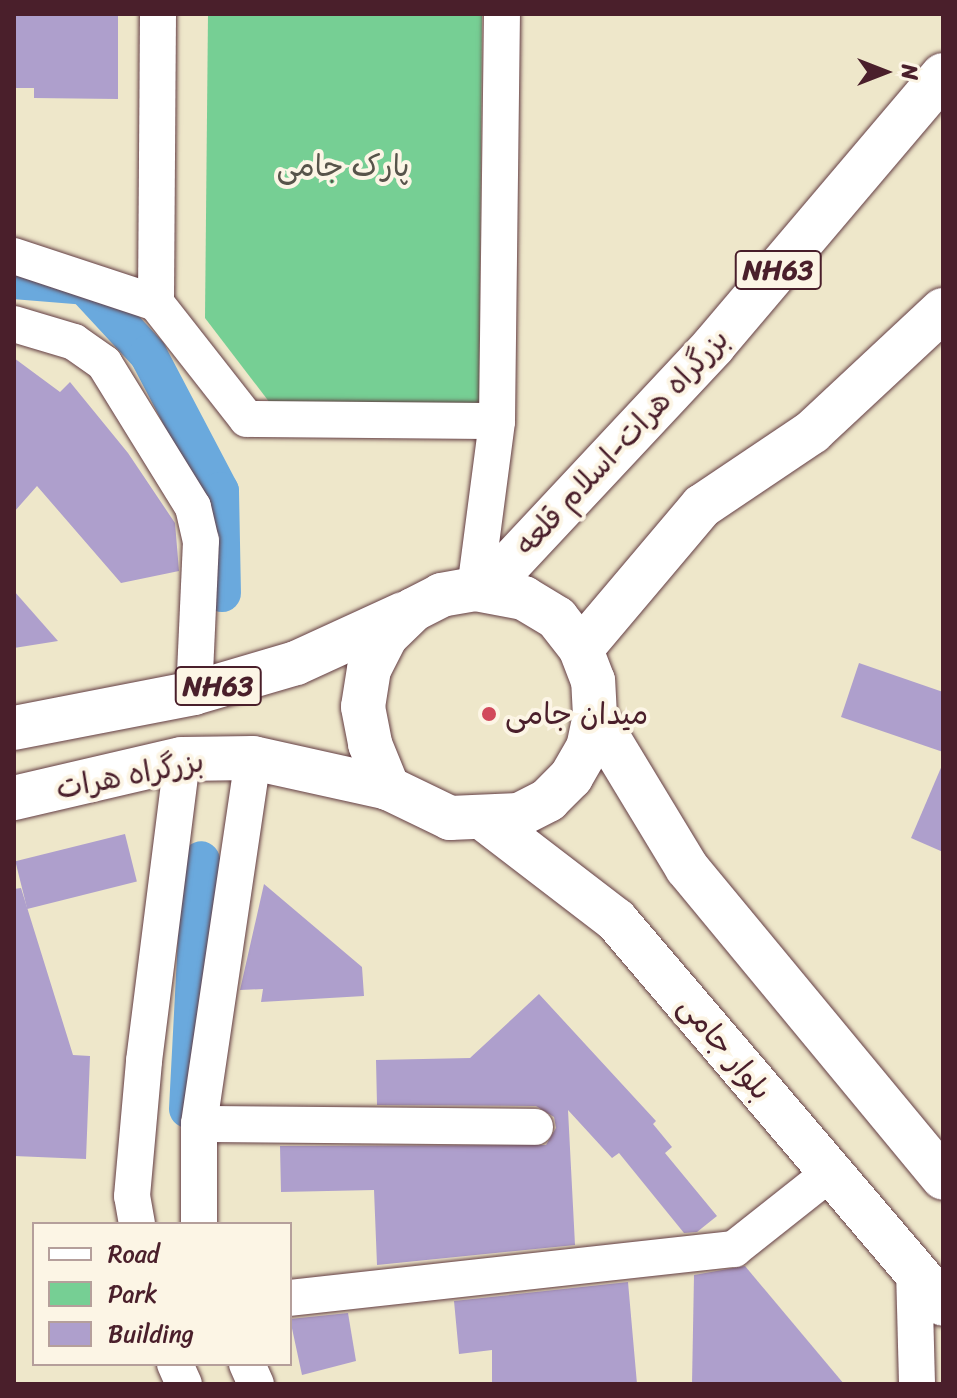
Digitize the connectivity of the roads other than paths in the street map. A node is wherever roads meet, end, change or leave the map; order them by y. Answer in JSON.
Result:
{"nodes":[{"id":1,"x":158,"y":14,"type":"edge"},
{"id":2,"x":502,"y":14,"type":"edge"},
{"id":3,"x":943,"y":75,"type":"edge"},
{"id":4,"x":14,"y":256,"type":"edge"},
{"id":5,"x":156,"y":303,"type":"junction"},
{"id":6,"x":943,"y":310,"type":"edge"},
{"id":7,"x":14,"y":324,"type":"edge"},
{"id":8,"x":497,"y":421,"type":"junction"},
{"id":9,"x":480,"y":589,"type":"junction"},
{"id":10,"x":413,"y":610,"type":"junction"},
{"id":11,"x":581,"y":649,"type":"junction"},
{"id":12,"x":194,"y":693,"type":"junction"},
{"id":13,"x":595,"y":716,"type":"junction"},
{"id":14,"x":14,"y":728,"type":"edge"},
{"id":15,"x":253,"y":758,"type":"junction"},
{"id":16,"x":182,"y":759,"type":"junction"},
{"id":17,"x":388,"y":788,"type":"junction"},
{"id":18,"x":14,"y":798,"type":"edge"},
{"id":19,"x":483,"y":818,"type":"junction"},
{"id":20,"x":199,"y":1124,"type":"junction"},
{"id":21,"x":535,"y":1127,"type":"dead end"},
{"id":22,"x":831,"y":1172,"type":"junction"},
{"id":23,"x":943,"y":1178,"type":"edge"},
{"id":24,"x":137,"y":1222,"type":"edge"},
{"id":25,"x":199,"y":1222,"type":"edge"},
{"id":26,"x":914,"y":1269,"type":"junction"},
{"id":27,"x":292,"y":1298,"type":"edge"},
{"id":28,"x":943,"y":1304,"type":"edge"},
{"id":29,"x":917,"y":1384,"type":"edge"}],
"edges":[{"from":1,"to":5,"type":"street"},
{"from":2,"to":8,"type":"street"},
{"from":3,"to":9,"type":"highway","name":"بزرگراه هرات-اسلام قلعه","number":"NH63"},
{"from":4,"to":5,"type":"street"},
{"from":5,"to":8,"type":"street"},
{"from":6,"to":11,"type":"highway"},
{"from":7,"to":12,"type":"street"},
{"from":8,"to":9,"type":"street"},
{"from":9,"to":10,"type":"highway","number":"NH63"},
{"from":9,"to":11,"type":"highway","number":"NH63"},
{"from":10,"to":12,"type":"highway","number":"NH63"},
{"from":10,"to":17,"type":"highway","number":"NH63"},
{"from":11,"to":13,"type":"highway","number":"NH63"},
{"from":12,"to":14,"type":"highway","number":"NH63"},
{"from":13,"to":19,"type":"highway","number":"NH63"},
{"from":13,"to":23,"type":"highway"},
{"from":15,"to":16,"type":"highway","name":"بزرگراه هرات","number":"NH63"},
{"from":15,"to":17,"type":"highway","name":"بزرگراه هرات","number":"NH63"},
{"from":15,"to":20,"type":"street"},
{"from":16,"to":18,"type":"highway","name":"بزرگراه هرات","number":"NH63"},
{"from":16,"to":24,"type":"street"},
{"from":17,"to":19,"type":"highway","number":"NH63"},
{"from":19,"to":22,"type":"highway","name":"بلوار جامی"},
{"from":20,"to":21,"type":"street"},
{"from":20,"to":25,"type":"street"},
{"from":22,"to":26,"type":"highway","name":"بلوار جامی"},
{"from":22,"to":27,"type":"street"},
{"from":26,"to":28,"type":"highway","name":"بلوار جامی"},
{"from":26,"to":29,"type":"street"}]}
